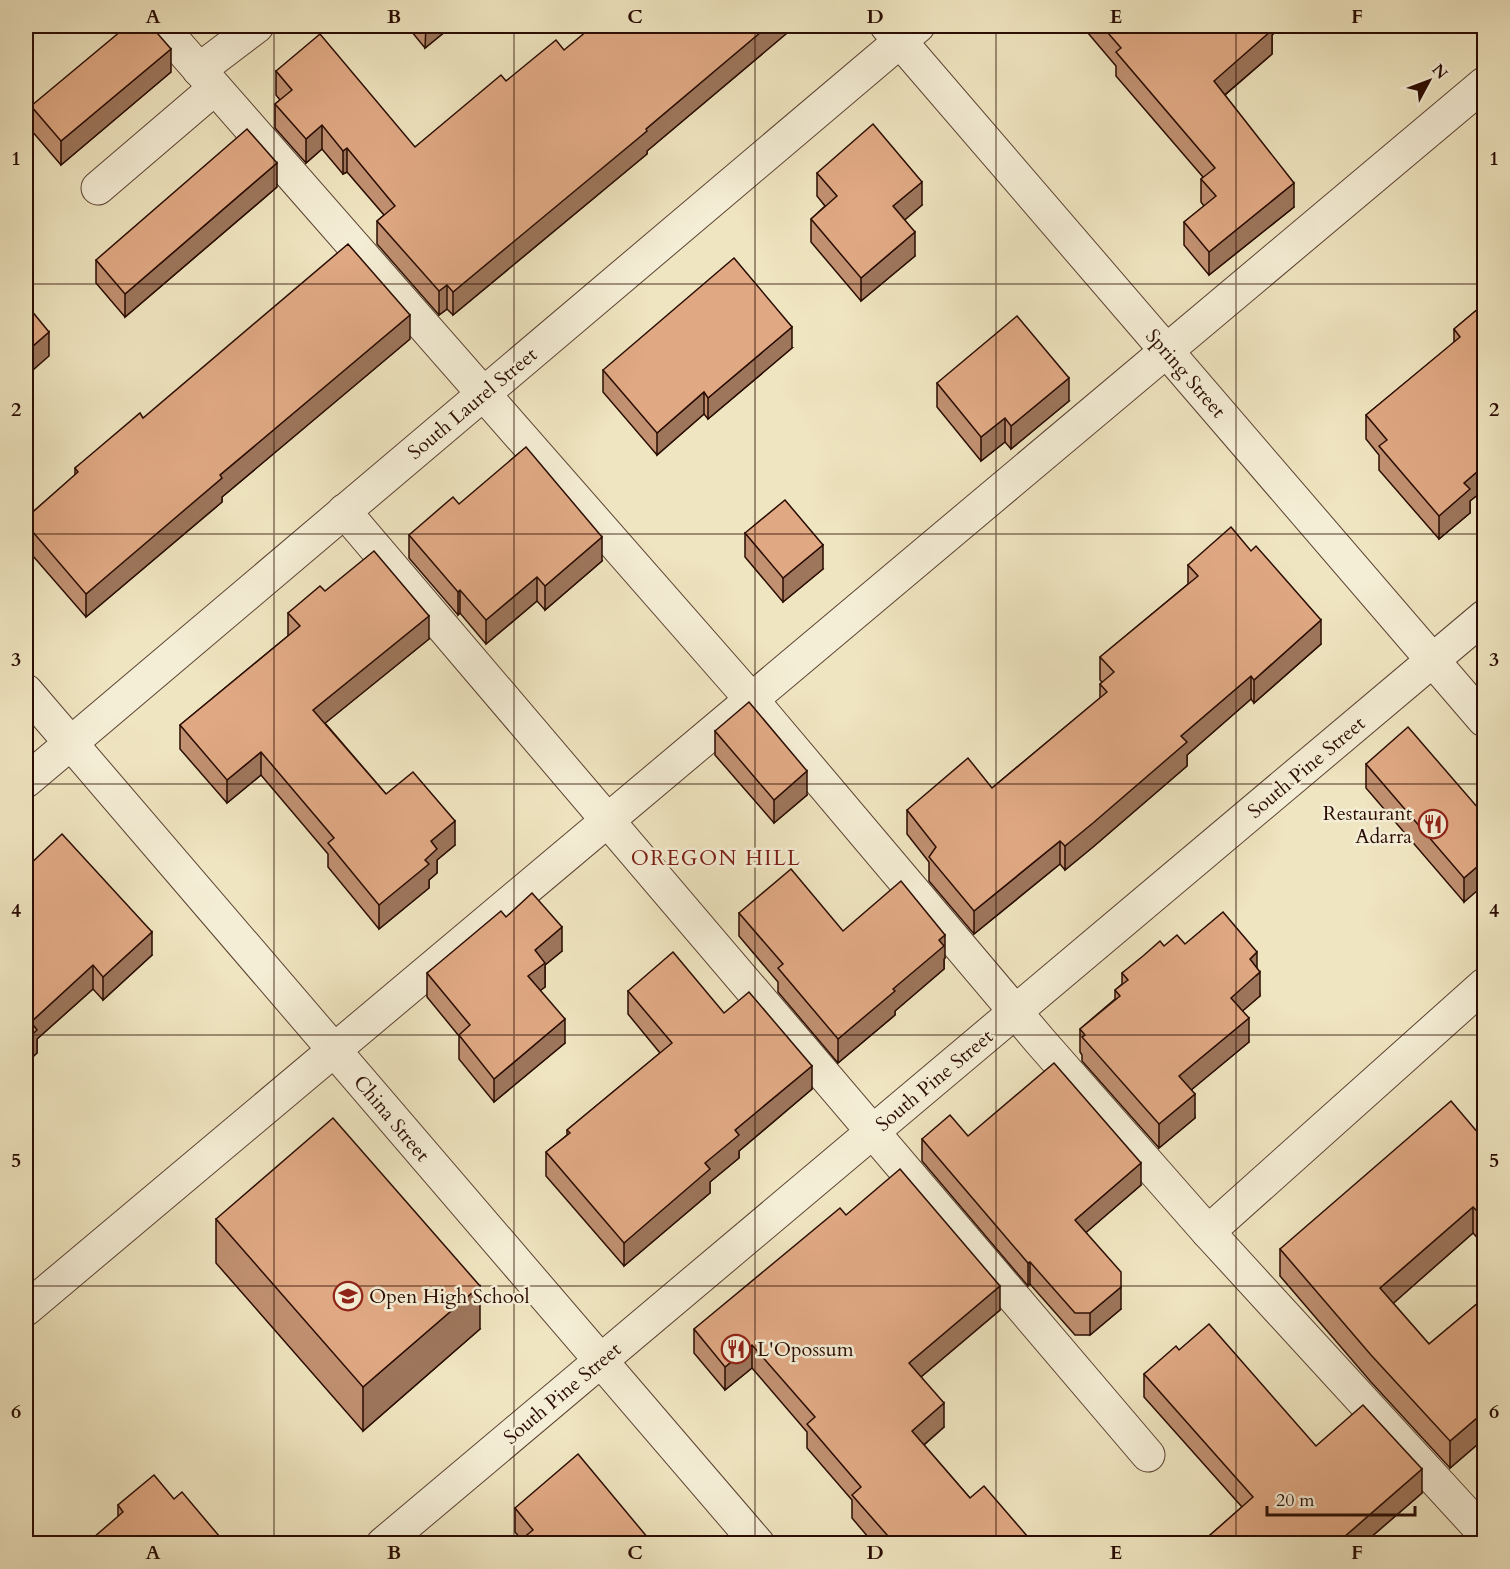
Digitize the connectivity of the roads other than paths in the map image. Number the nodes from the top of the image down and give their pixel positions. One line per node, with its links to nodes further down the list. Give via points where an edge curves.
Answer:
1 (161, 26): 4 (street)
2 (257, 26): 4 (street)
3 (902, 31): 7 (street, Spring Street); 8 (street, South Laurel Street)
4 (207, 79): 6 (street); 8 (street)
5 (1485, 84): 7 (street)
6 (98, 188)
7 (1168, 352): 11 (street, Spring Street); 13 (street)
8 (484, 393): 9 (street, South Laurel Street); 13 (street)
9 (344, 512): 15 (street, South Laurel Street); 17 (street)
10 (1485, 616): 11 (street, South Pine Street)
11 (1433, 661): 14 (street, Spring Street); 19 (street, South Pine Street)
12 (26, 692): 15 (street, China Street)
13 (751, 699): 17 (street); 19 (street)
14 (1485, 720)
15 (70, 743): 16 (street, South Laurel Street); 20 (street, China Street)
16 (26, 781)
17 (606, 820): 20 (street); 21 (street)
18 (1485, 985): 22 (street)
19 (1015, 1012): 21 (street, South Pine Street); 22 (street)
20 (333, 1049): 23 (street); 24 (street, China Street)
21 (873, 1131): 24 (street, South Pine Street); 25 (street)
22 (1208, 1232): 26 (street)
23 (26, 1309)
24 (600, 1361): 27 (street, South Pine Street); 28 (street, China Street)
25 (1148, 1455)
26 (1485, 1533)
27 (383, 1544)
28 (758, 1544)

